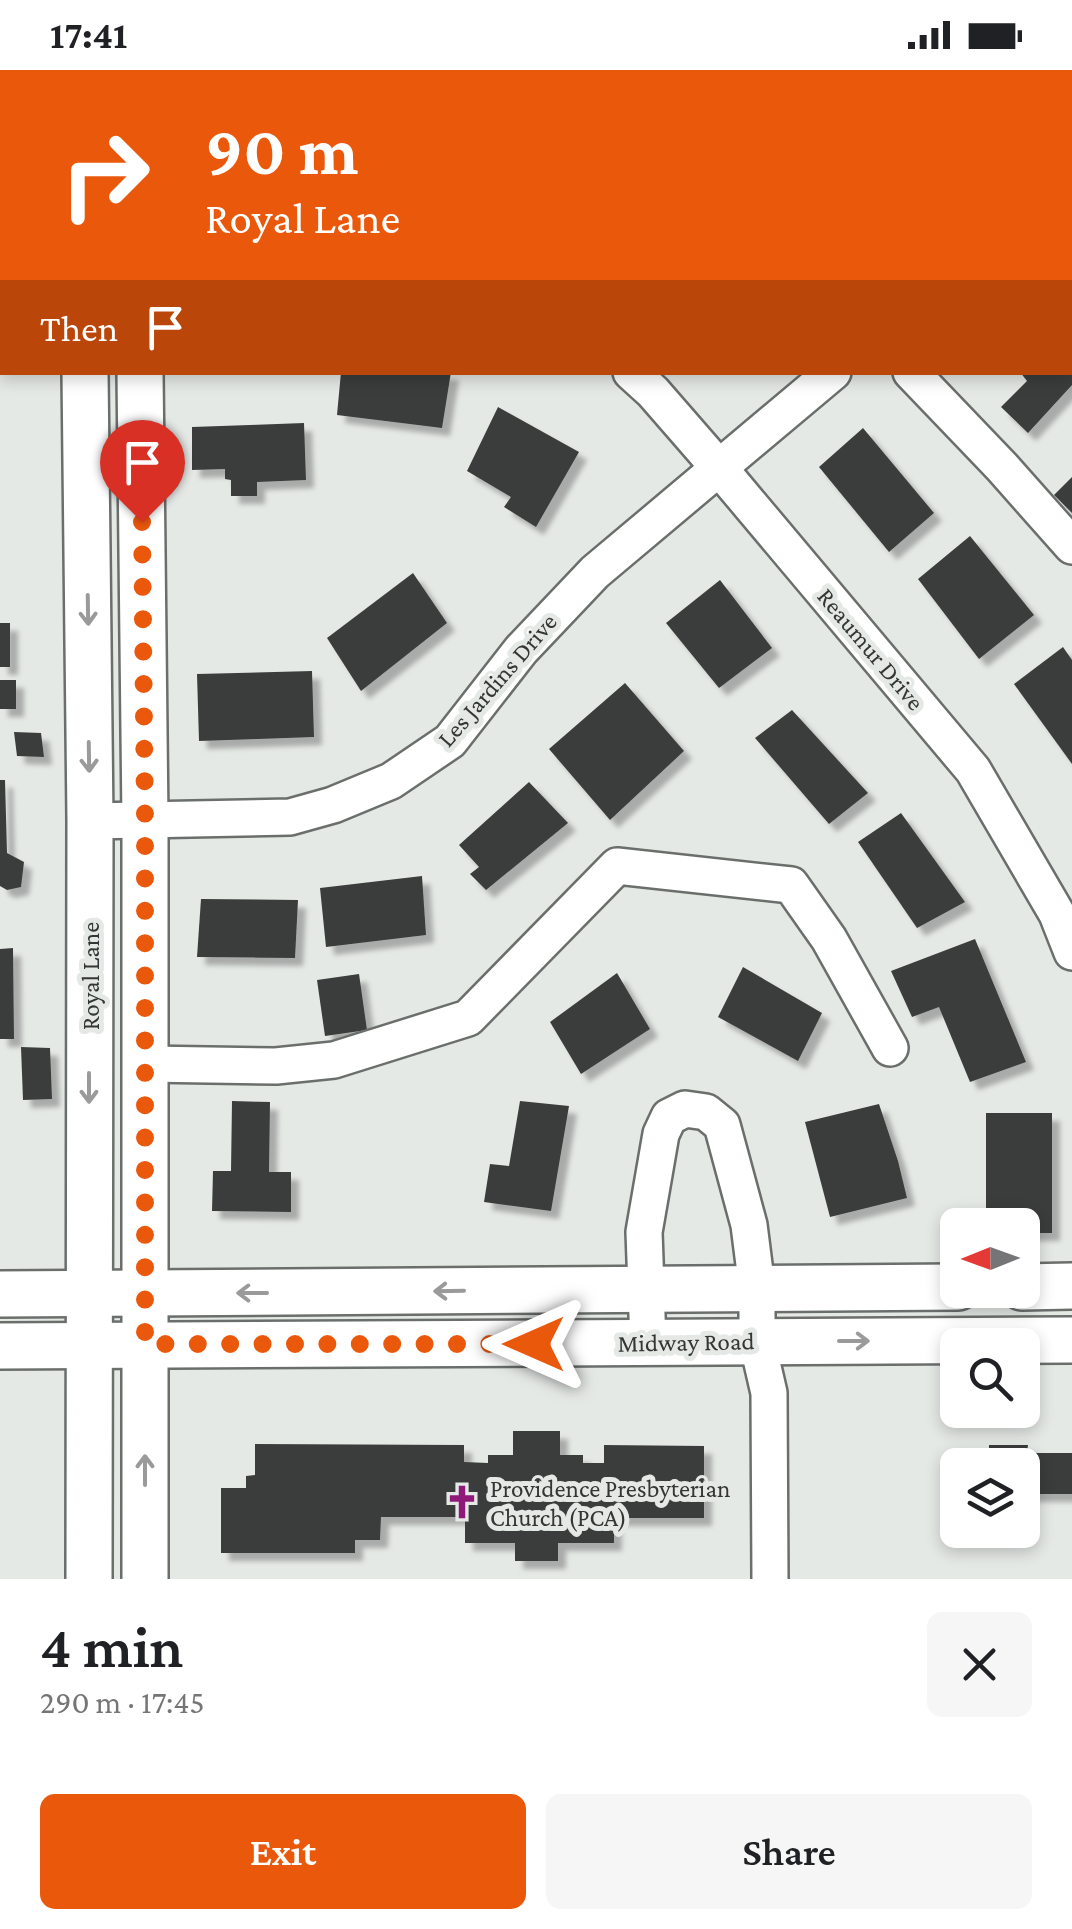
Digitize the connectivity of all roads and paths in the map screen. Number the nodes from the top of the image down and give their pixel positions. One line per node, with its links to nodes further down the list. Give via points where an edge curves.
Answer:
1 (85, 375): 8 (main road, Royal Lane, one-way to 8)
2 (140, 375): 9 (main road)
3 (633, 375): 6 (street, Reaumur Drive)
4 (829, 375): 6 (street, Les Jardins Drive)
5 (914, 375): 7 (street)
6 (720, 469): 9 (street, Les Jardins Drive, via 595,572 520,650 450,741 391,781 290,817); 10 (street, Reaumur Drive, via 973,770)
7 (1072, 546)
8 (90, 821): 9 (street, Les Jardins Drive); 19 (main road, Royal Lane, one-way to 19)
9 (145, 821): 12 (main road)
10 (1072, 952)
11 (890, 1048): 12 (street, via 791,885 617,866 468,1018 334,1060)
12 (146, 1064): 20 (main road)
13 (1072, 1286): 15 (main road)
14 (940, 1287): 16 (main road)
15 (1040, 1287)
16 (756, 1288): 17 (main road); 17 (street, via 749,1225 722,1125 706,1112 685,1109 669,1117 661,1134 644,1232); 22 (street)
17 (646, 1289): 20 (main road, one-way to 20); 23 (street)
18 (0, 1294): 19 (main road)
19 (89, 1294): 20 (main road); 25 (main road, Royal Lane)
20 (146, 1294): 24 (main road)
21 (1072, 1340): 22 (main road, Midway Road, one-way to 21)
22 (757, 1341): 23 (main road, Midway Road); 29 (street, via 769,1393)
23 (648, 1343): 24 (main road, Midway Road)
24 (145, 1344): 25 (main road, Midway Road); 28 (main road, one-way to 24)
25 (90, 1345): 26 (main road, Midway Road); 27 (main road, Royal Lane)
26 (0, 1346)
27 (89, 1579)
28 (145, 1579)
29 (770, 1579)

